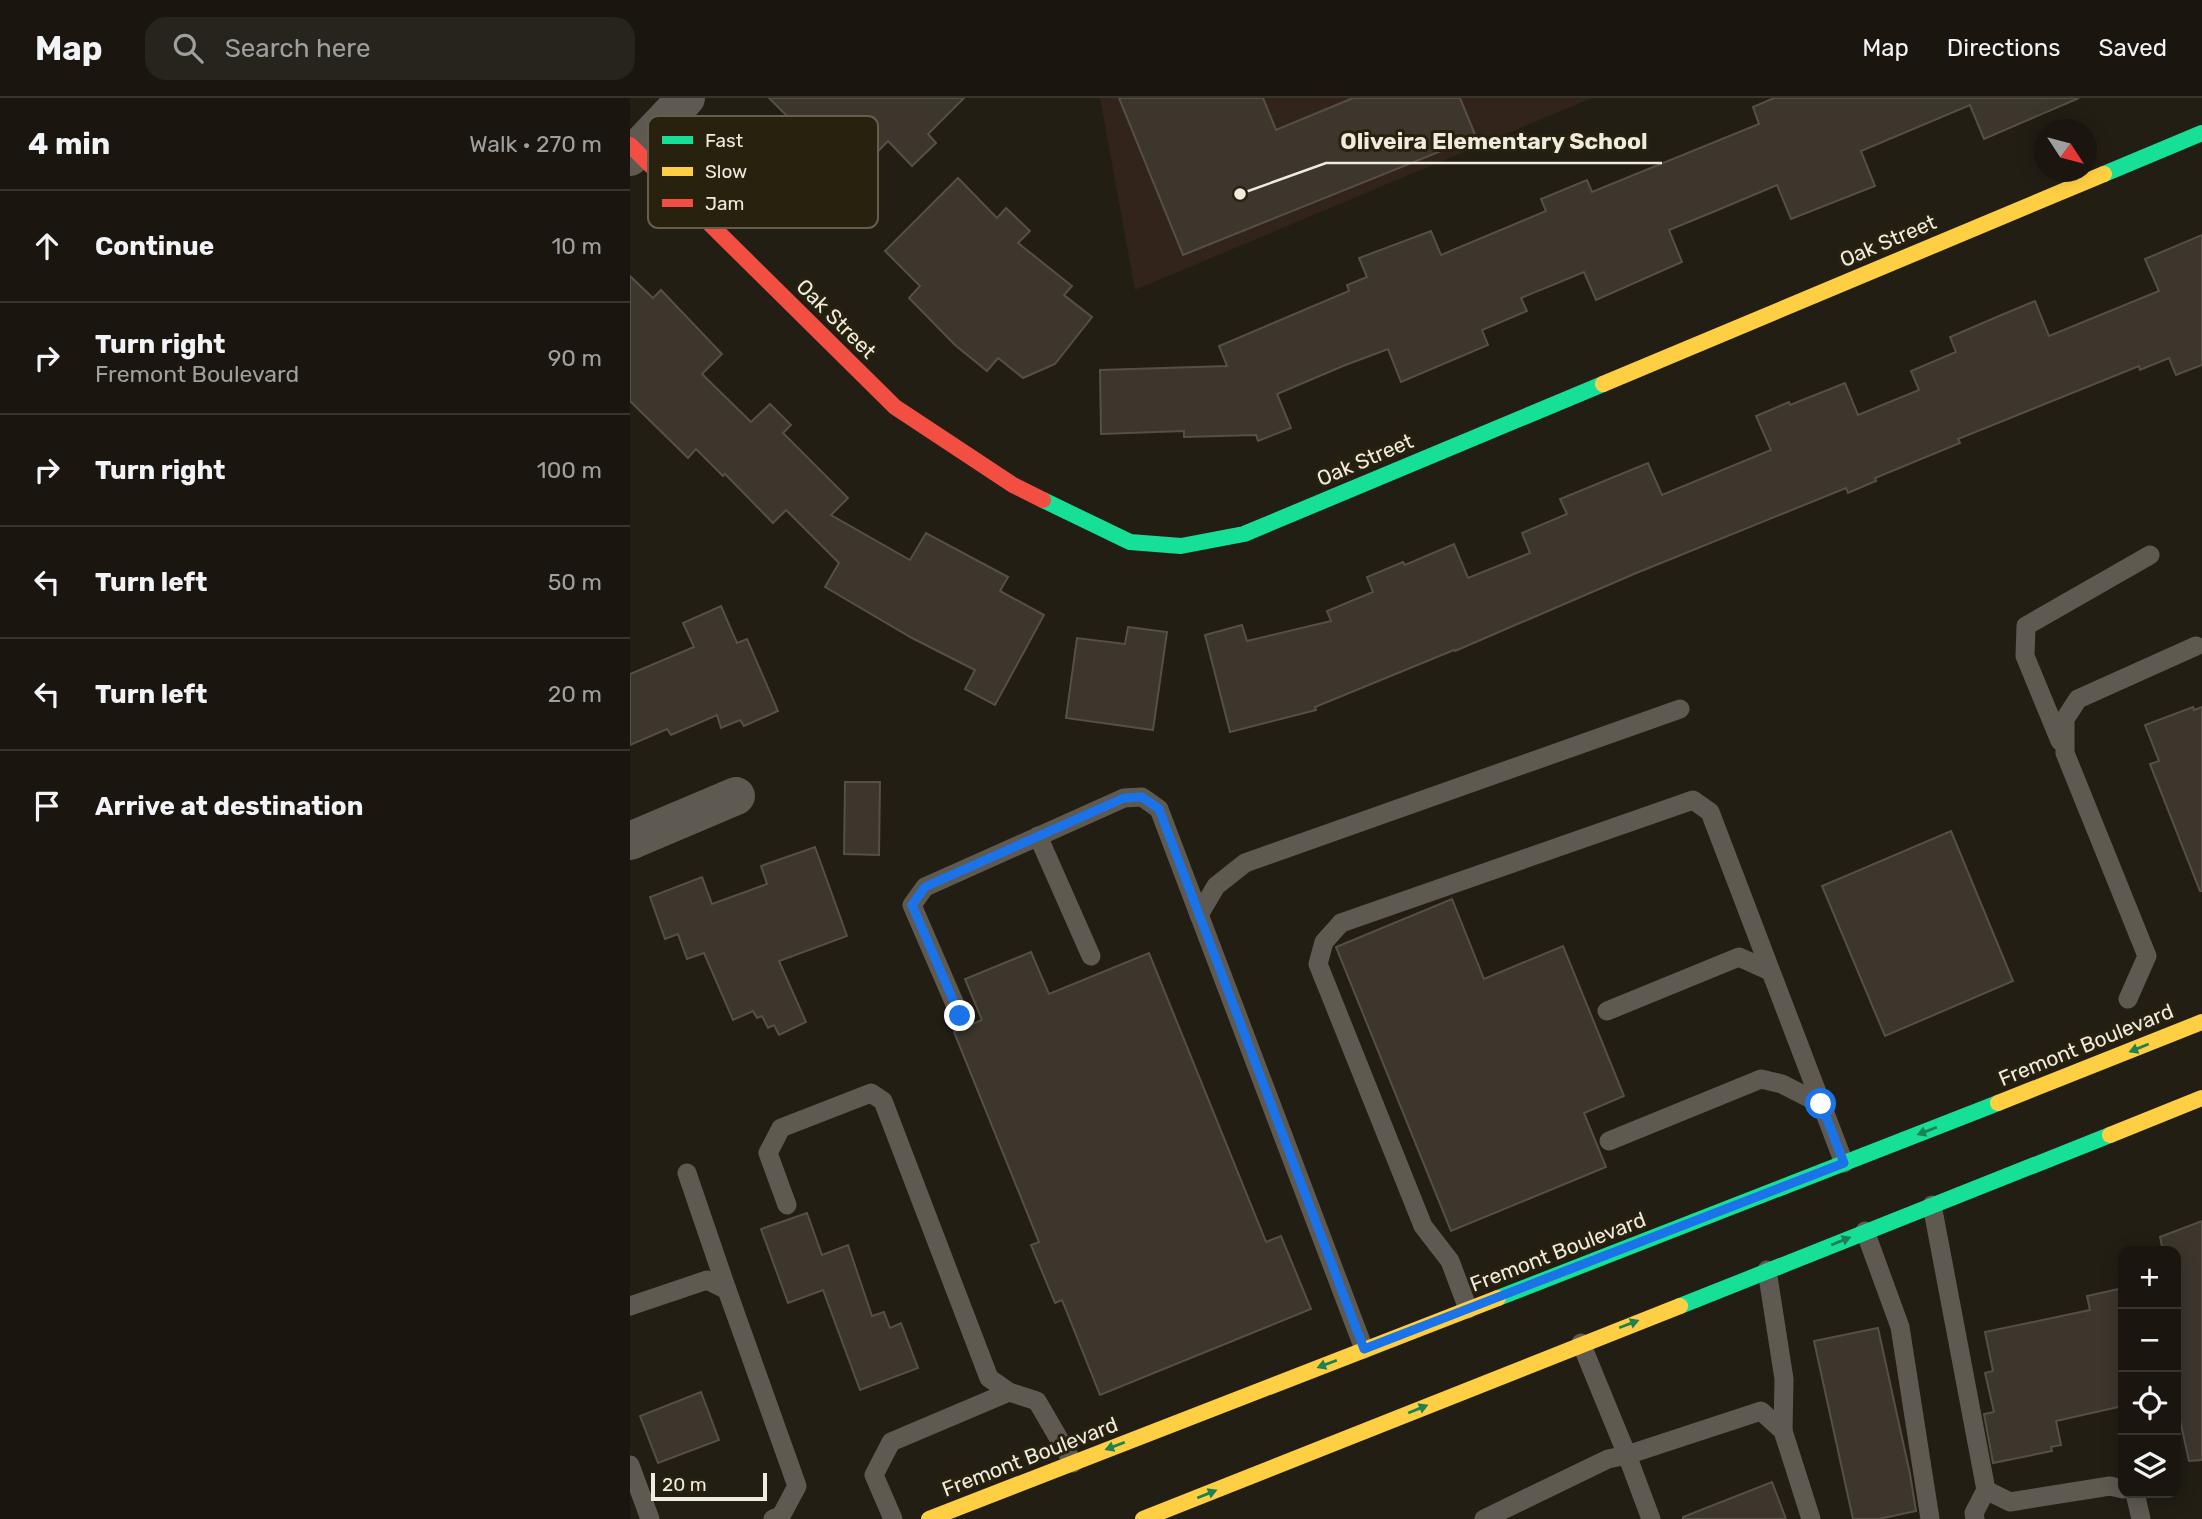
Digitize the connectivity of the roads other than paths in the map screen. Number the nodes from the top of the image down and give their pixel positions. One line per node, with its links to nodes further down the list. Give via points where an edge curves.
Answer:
1 (686, 98): 2 (street)
2 (668, 116)
3 (2202, 133): 7 (main road, Oak Street, via 1244,534 1181,546 1130,542 1024,491 895,407)
4 (648, 135): 5 (street)
5 (632, 151): 6 (main road, Oak Street)
6 (648, 167)
7 (711, 228)
8 (2150, 555): 11 (lane, via 2026,626 2025,656)
9 (2196, 646): 11 (lane, via 2078,699 2065,719)
10 (1680, 709): 15 (lane, via 1245,863 1216,886)
11 (2065, 753): 18 (lane, via 2147,956)
12 (736, 796): 14 (street)
13 (1038, 836): 15 (lane, via 1124,798 1142,797 1159,809); 16 (lane); 20 (lane, via 925,887 912,905)
14 (630, 841)
15 (1199, 915): 35 (lane)
16 (1091, 956)
17 (1770, 971): 19 (lane, via 1739,957); 23 (lane); 33 (lane, via 1710,811 1693,800 1341,923 1324,942 1318,964 1423,1226 1450,1261)
18 (2128, 999)
19 (1607, 1011)
20 (960, 1016)
21 (2202, 1022): 25 (main road, Fremont Boulevard, one-way to 25)
22 (2202, 1098): 28 (main road)
23 (1821, 1104): 24 (lane, via 1761,1079); 25 (lane)
24 (1609, 1141)
25 (1844, 1163): 33 (main road, Fremont Boulevard)
26 (687, 1173): 31 (lane)
27 (787, 1205): 36 (lane, via 768,1153 781,1128 871,1093 883,1101 989,1378)
28 (1932, 1205): 29 (main road); 42 (lane)
29 (1865, 1231): 30 (main road, one-way to 29); 52 (lane, via 1900,1326)
30 (1767, 1270): 34 (main road, one-way to 30); 37 (lane, via 1784,1380)
31 (727, 1290): 32 (lane, via 707,1280); 45 (lane, via 797,1486 781,1516)
32 (630, 1306)
33 (1468, 1309): 35 (main road, Fremont Boulevard)
34 (1581, 1343): 38 (lane); 48 (main road, one-way to 34)
35 (1364, 1349): 39 (main road, Fremont Boulevard, one-way to 39)
36 (1009, 1392): 39 (lane, via 1037,1401); 46 (lane, via 891,1442 874,1475)
37 (1783, 1431): 38 (lane, via 1761,1411); 51 (lane)
38 (1627, 1455): 49 (lane, via 1608,1458); 50 (lane)
39 (1073, 1463): 47 (main road, Fremont Boulevard)
40 (630, 1465): 44 (lane)
41 (2118, 1488): 42 (lane, via 2011,1502)
42 (1986, 1490): 53 (lane)
43 (2136, 1498): 54 (lane)
44 (650, 1519)
45 (773, 1519)
46 (893, 1519)
47 (929, 1519)
48 (1143, 1519)
49 (1484, 1519)
50 (1651, 1519)
51 (1811, 1519)
52 (1930, 1519)
53 (1975, 1519)
54 (2141, 1519)

